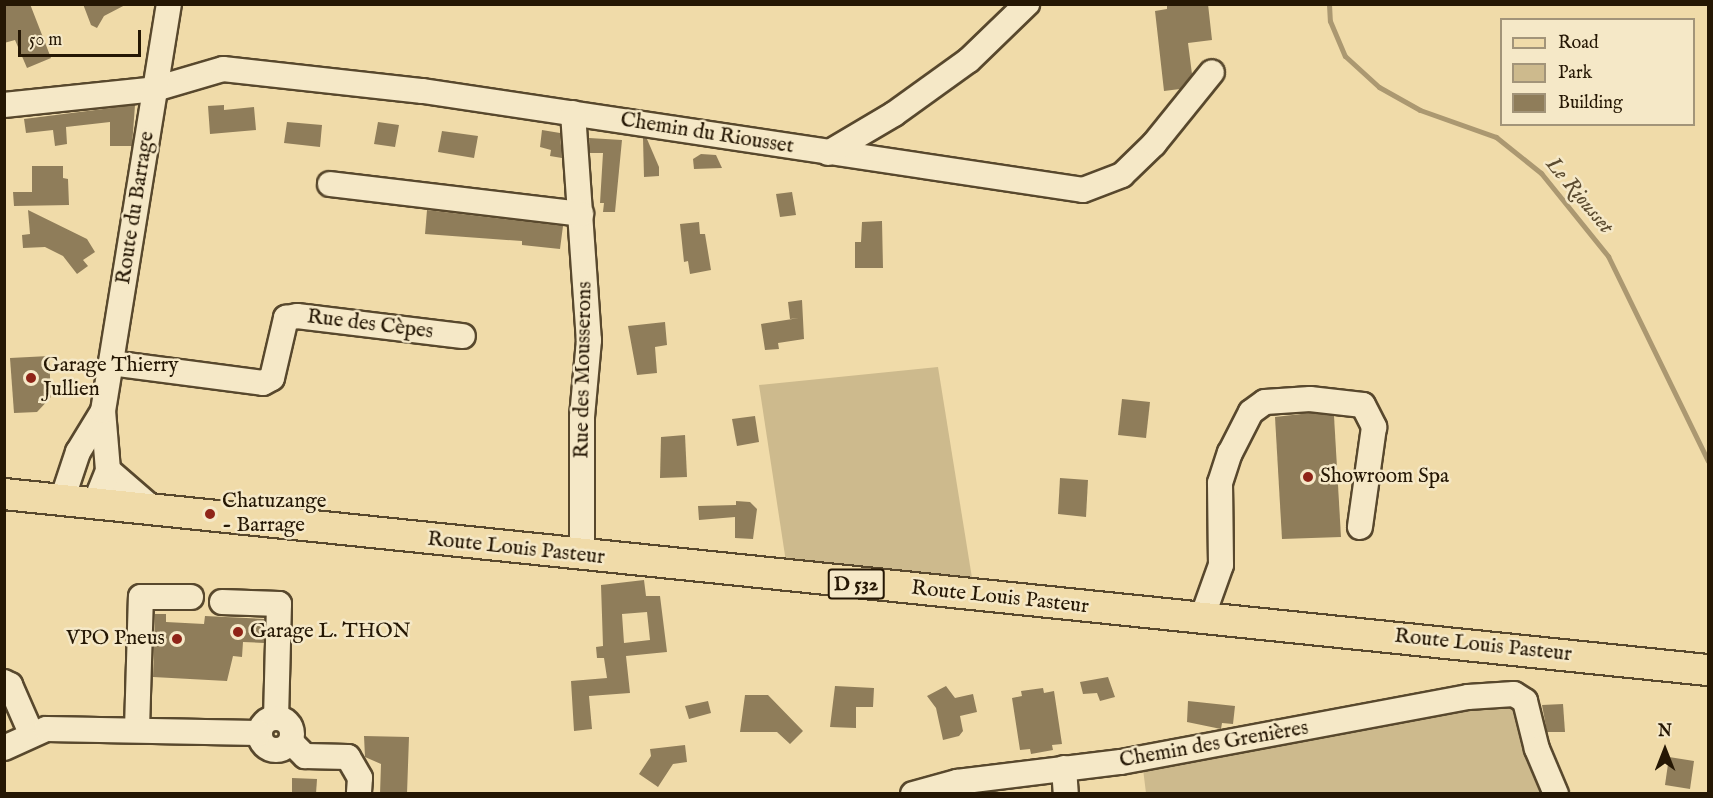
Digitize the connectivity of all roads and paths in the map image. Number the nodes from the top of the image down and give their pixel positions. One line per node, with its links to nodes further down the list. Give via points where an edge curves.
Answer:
1 (169, 4): 4 (street, Route du Barrage)
2 (1027, 4): 7 (street, via 969,60 894,114)
3 (1212, 72): 7 (street, Chemin du Riousset, via 1154,144 1122,175 1083,190)
4 (155, 89): 5 (street, Chemin du Riousset); 6 (street, Chemin du Riousset, via 222,69); 11 (street, Route du Barrage)
5 (4, 105)
6 (573, 114): 7 (street, Chemin du Riousset); 9 (street, Rue des Mousserons)
7 (828, 153)
8 (330, 184): 9 (street)
9 (580, 214): 19 (street, Rue des Mousserons, via 589,340 582,417)
10 (463, 336): 11 (street, Rue des Cèpes, via 297,315 286,318 272,378 263,383)
11 (111, 363): 12 (street, Route du Barrage)
12 (103, 411): 13 (street, Route du Barrage); 15 (street, Route du Barrage, via 78,452)
13 (108, 470): 16 (street, Route du Barrage); 17 (street)
14 (4, 494): 15 (main road, Route Louis Pasteur / D 532)
15 (62, 500): 16 (main road, Route Louis Pasteur / D 532)
16 (95, 503): 17 (main road, Route Louis Pasteur / D 532)
17 (153, 509): 19 (main road, Route Louis Pasteur / D 532)
18 (1360, 527): 22 (street, via 1374,427 1363,405 1310,399 1265,402 1251,412 1220,483 1221,565)
19 (582, 556): 22 (main road, Route Louis Pasteur / D 532)
20 (191, 597): 26 (street, via 141,597)
21 (222, 602): 25 (street, via 279,604)
22 (1202, 618): 23 (main road, Route Louis Pasteur / D 532)
23 (1708, 670)
24 (4, 682): 27 (street, via 10,685)
25 (267, 725): 26 (street); 30 (street, via 262,744 271,751 282,750 291,742 305,756 348,757 360,778)
26 (137, 729): 27 (street, via 76,727)
27 (31, 733): 28 (street)
28 (4, 748)
29 (1064, 768): 31 (street, Chemin des Grenières, via 957,782); 32 (street); 33 (street, Chemin des Grenières, via 1121,762 1468,697 1514,693 1525,701 1537,749)
30 (359, 794)
31 (913, 794)
32 (1066, 794)
33 (1556, 794)

